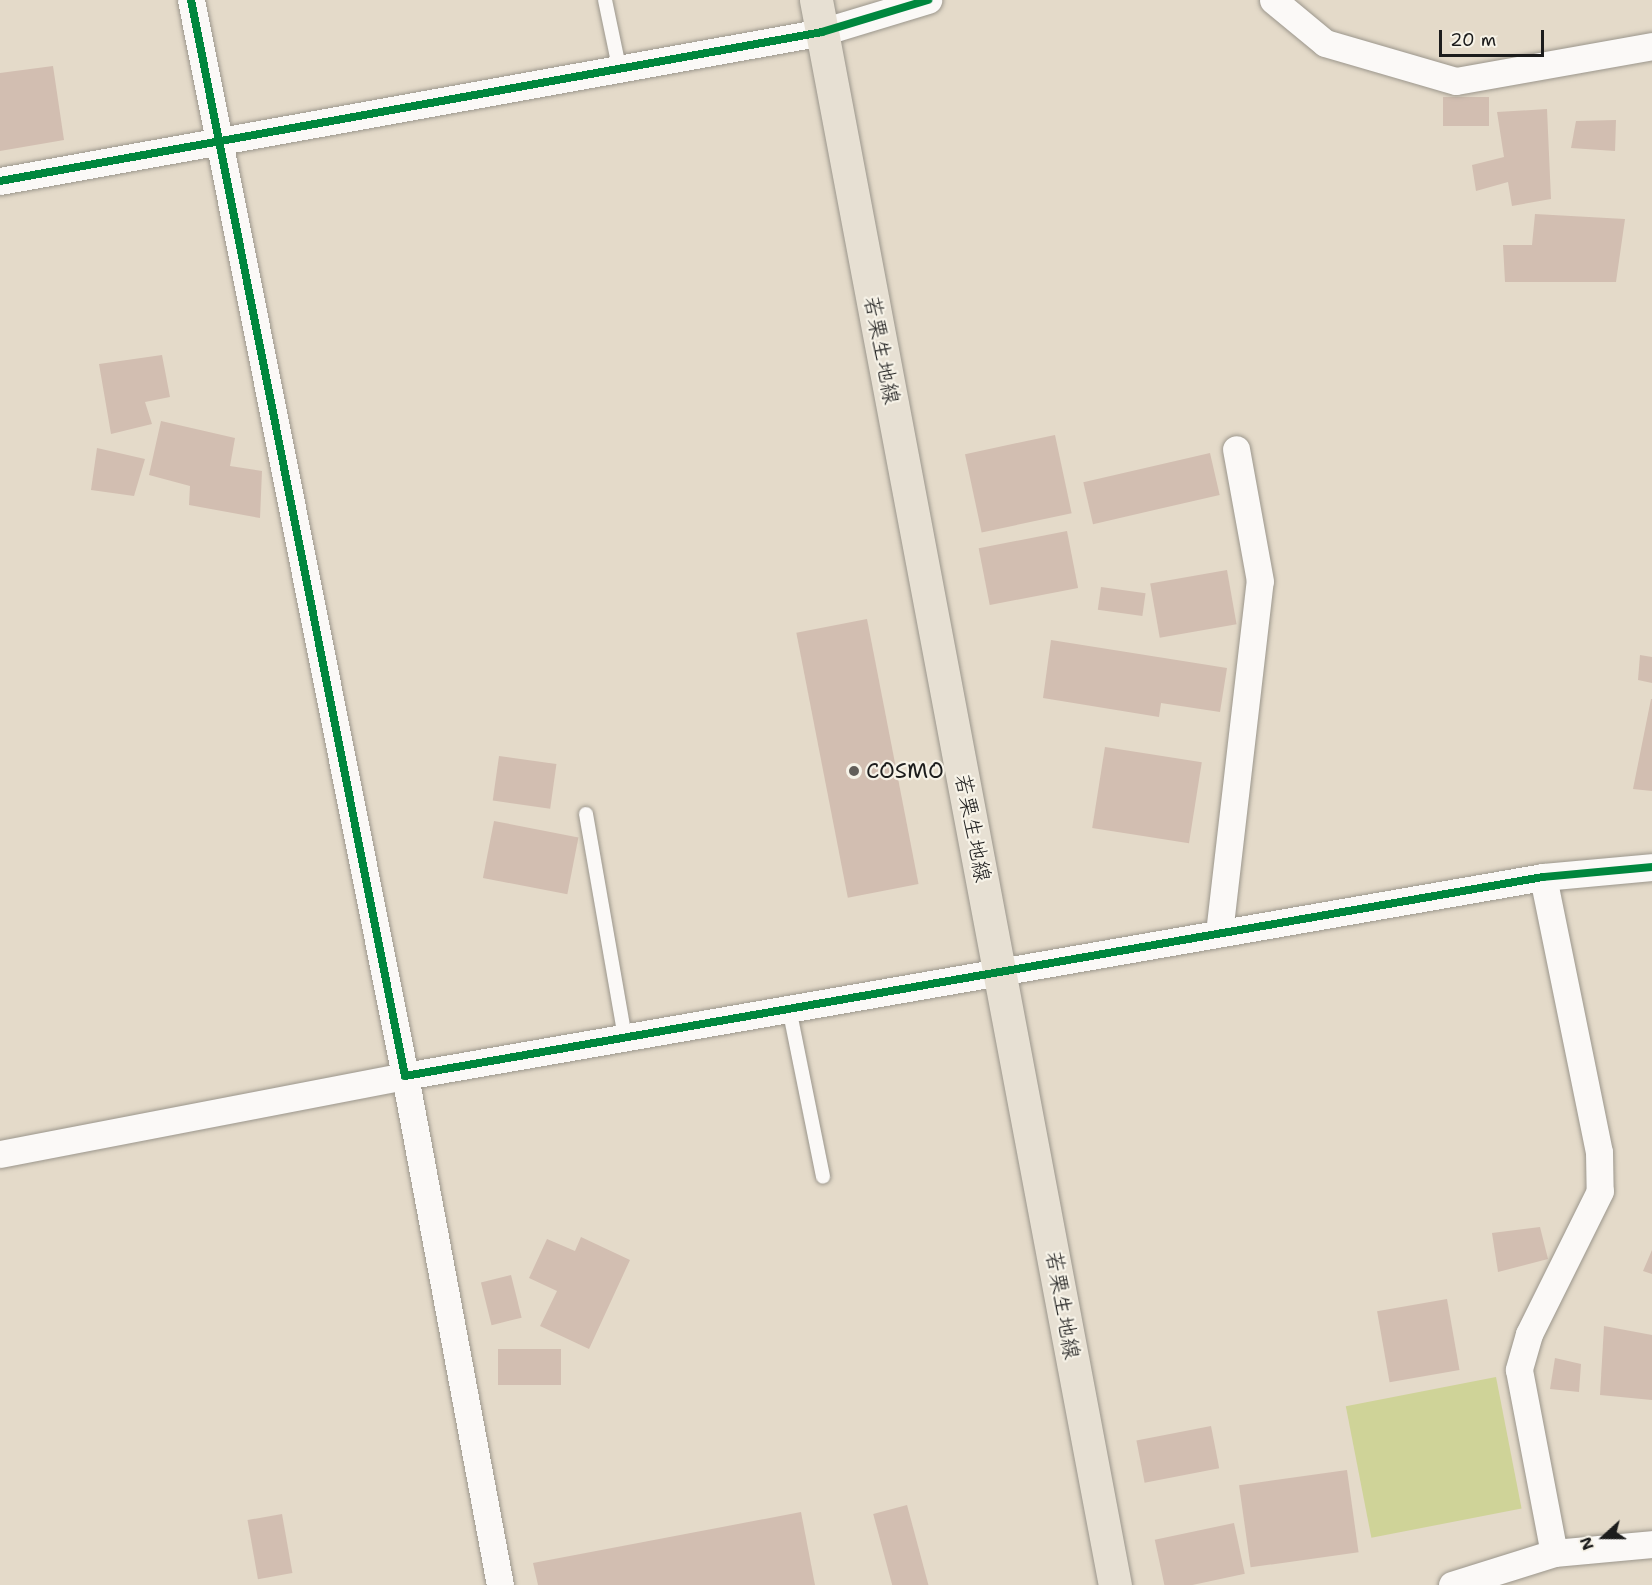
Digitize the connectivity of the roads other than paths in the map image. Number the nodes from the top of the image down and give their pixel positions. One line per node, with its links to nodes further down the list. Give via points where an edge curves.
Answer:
1 (191, 0): 9 (street)
2 (605, 0): 8 (lane)
3 (816, 0): 6 (main road, 若栗生地線)
4 (928, 0): 6 (street)
5 (1273, 0): 7 (street, via 1325,43 1456,81)
6 (822, 32): 8 (street); 16 (main road, 若栗生地線)
7 (1652, 46)
8 (620, 67): 9 (street)
9 (216, 139): 10 (street); 19 (street)
10 (0, 180)
11 (1236, 449): 15 (street, via 1260,581)
12 (586, 814): 18 (lane)
13 (1652, 867): 14 (street)
14 (1544, 877): 15 (street); 23 (street, via 1600,1191 1529,1334 1519,1370)
15 (1219, 933): 16 (street)
16 (1001, 970): 17 (street); 25 (main road, 若栗生地線)
17 (789, 1008): 18 (street); 21 (lane)
18 (625, 1037): 19 (street)
19 (405, 1076): 20 (street); 24 (street)
20 (0, 1154)
21 (824, 1178)
22 (1652, 1544): 23 (street)
23 (1554, 1553): 26 (street)
24 (500, 1585)
25 (1115, 1585)
26 (1452, 1585)

